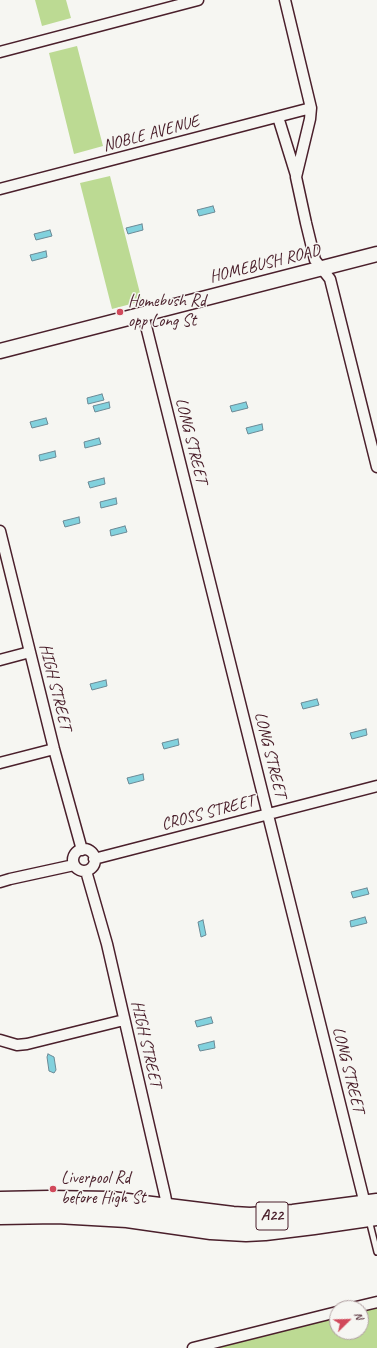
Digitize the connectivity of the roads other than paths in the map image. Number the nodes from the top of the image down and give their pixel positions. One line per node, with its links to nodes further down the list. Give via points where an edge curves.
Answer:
1 (198, 0): 3 (street)
2 (285, 0): 4 (street)
3 (0, 52)
4 (310, 108): 5 (street, NOBLE AVENUE); 6 (street, via 310,119)
5 (278, 116): 6 (street); 7 (street, NOBLE AVENUE)
6 (296, 177): 9 (street, via 315,260)
7 (0, 189)
8 (377, 254): 9 (main road, HOMEBUSH ROAD)
9 (322, 268): 10 (main road, HOMEBUSH ROAD); 12 (street, via 330,279)
10 (143, 314): 11 (main road, HOMEBUSH ROAD); 19 (street, LONG STREET)
11 (0, 351)
12 (377, 467)
13 (0, 531): 14 (street, HIGH STREET)
14 (30, 652): 15 (street); 16 (street, HIGH STREET)
15 (0, 660)
16 (54, 749): 17 (street); 20 (street, HIGH STREET)
17 (0, 763)
18 (377, 786): 19 (street, CROSS STREET)
19 (268, 814): 21 (street, CROSS STREET); 28 (street, LONG STREET)
20 (82, 850): 21 (street, via 92,853); 22 (street, via 74,854)
21 (94, 859): 23 (street, via 93,867)
22 (74, 865): 23 (street, via 79,870); 24 (street)
23 (86, 871): 25 (street, HIGH STREET, via 107,944)
24 (0, 882)
25 (124, 1020): 26 (street, via 27,1044 17,1045); 30 (street, HIGH STREET)
26 (0, 1040)
27 (0, 1201): 30 (highway, A22, via 111,1201)
28 (372, 1210): 30 (highway, A22, via 262,1217); 31 (lane)
29 (0, 1215): 30 (highway, A22)
30 (168, 1216)
31 (377, 1252)
32 (329, 1314): 33 (street)
33 (193, 1348)

